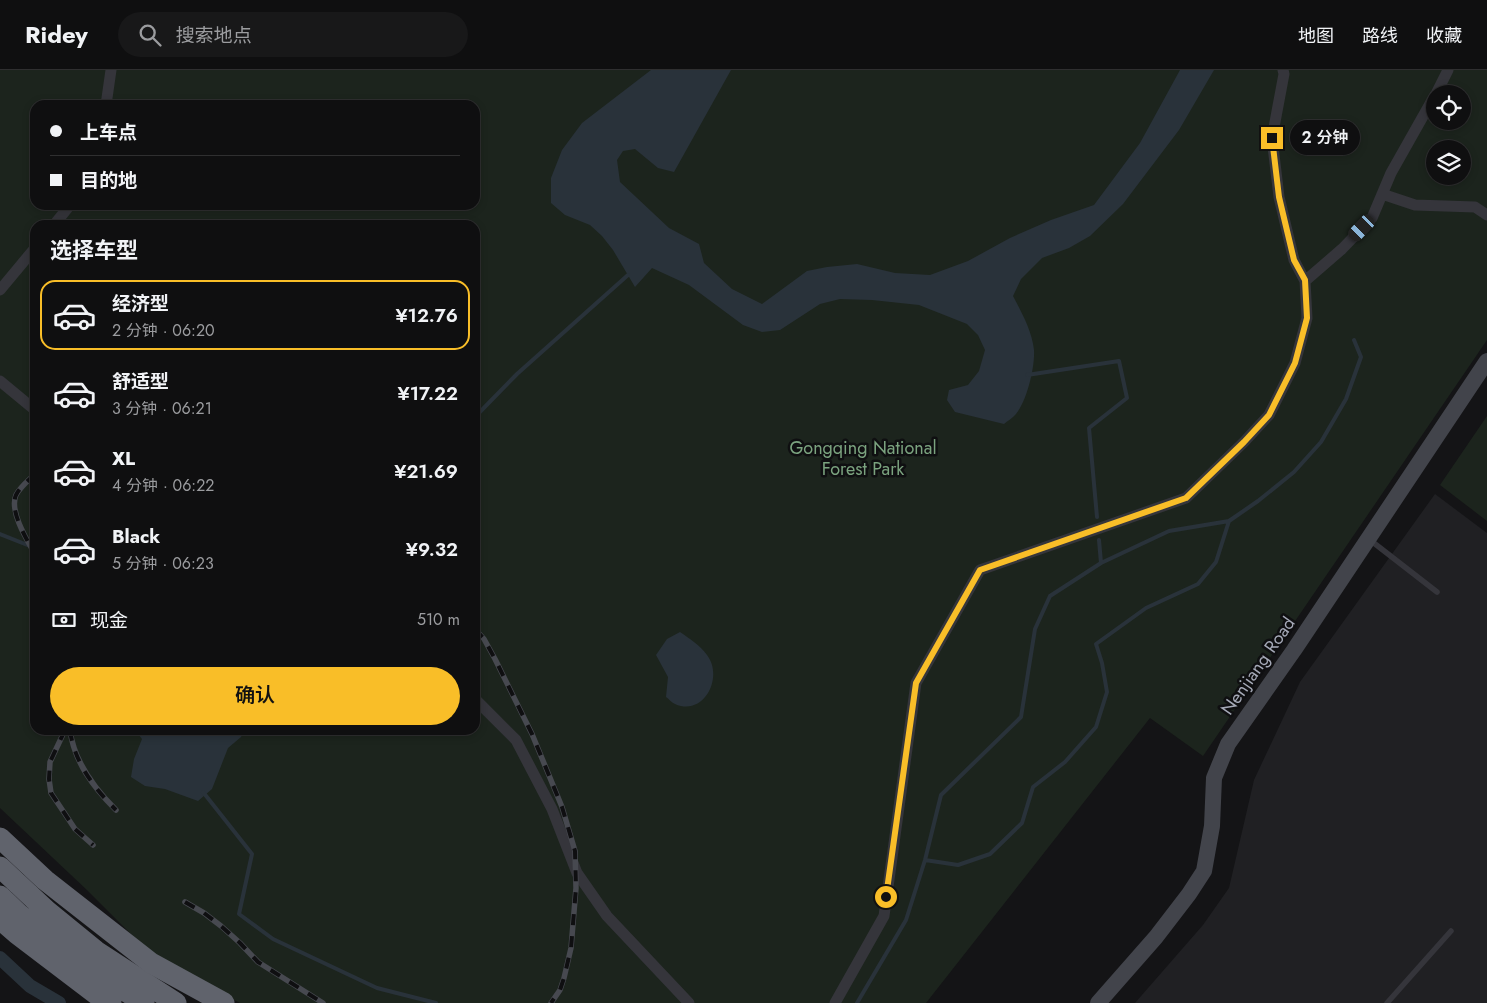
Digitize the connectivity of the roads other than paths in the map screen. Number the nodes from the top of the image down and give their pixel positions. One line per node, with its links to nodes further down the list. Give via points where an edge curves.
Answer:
1 (111, 70): 5 (street)
2 (1283, 70): 12 (street, via 1272,138 1279,197 1294,260)
3 (1448, 70): 4 (street)
4 (1440, 85)
5 (107, 100)
6 (1426, 110): 7 (street)
7 (1382, 194): 9 (street, via 1415,205 1475,207); 12 (street, via 1372,218)
8 (66, 210): 10 (street)
9 (1487, 215)
10 (58, 220)
11 (30, 254): 13 (street)
12 (1305, 280): 30 (street, via 1307,318 1295,363 1269,415 1186,498 980,570 916,683 884,916)
13 (0, 290)
14 (1486, 367): 17 (street, Nenjiang Road)
15 (0, 381): 16 (street)
16 (30, 406)
17 (1368, 539): 18 (lane); 31 (street, Nenjiang Road, via 1228,744 1214,778 1212,826 1204,871 1156,937)
18 (1437, 592)
19 (480, 704): 29 (street, via 516,740 552,809 577,873 607,916)
20 (0, 838): 28 (highway, bridge, via 44,880 151,963)
21 (0, 866): 27 (highway, via 96,950)
22 (0, 896): 26 (highway, via 76,959)
23 (0, 919): 25 (highway)
24 (1451, 931): 32 (lane)
25 (111, 1003)
26 (144, 1003)
27 (176, 1003)
28 (224, 1003)
29 (689, 1003)
30 (835, 1003)
31 (1098, 1003)
32 (1387, 1003)

